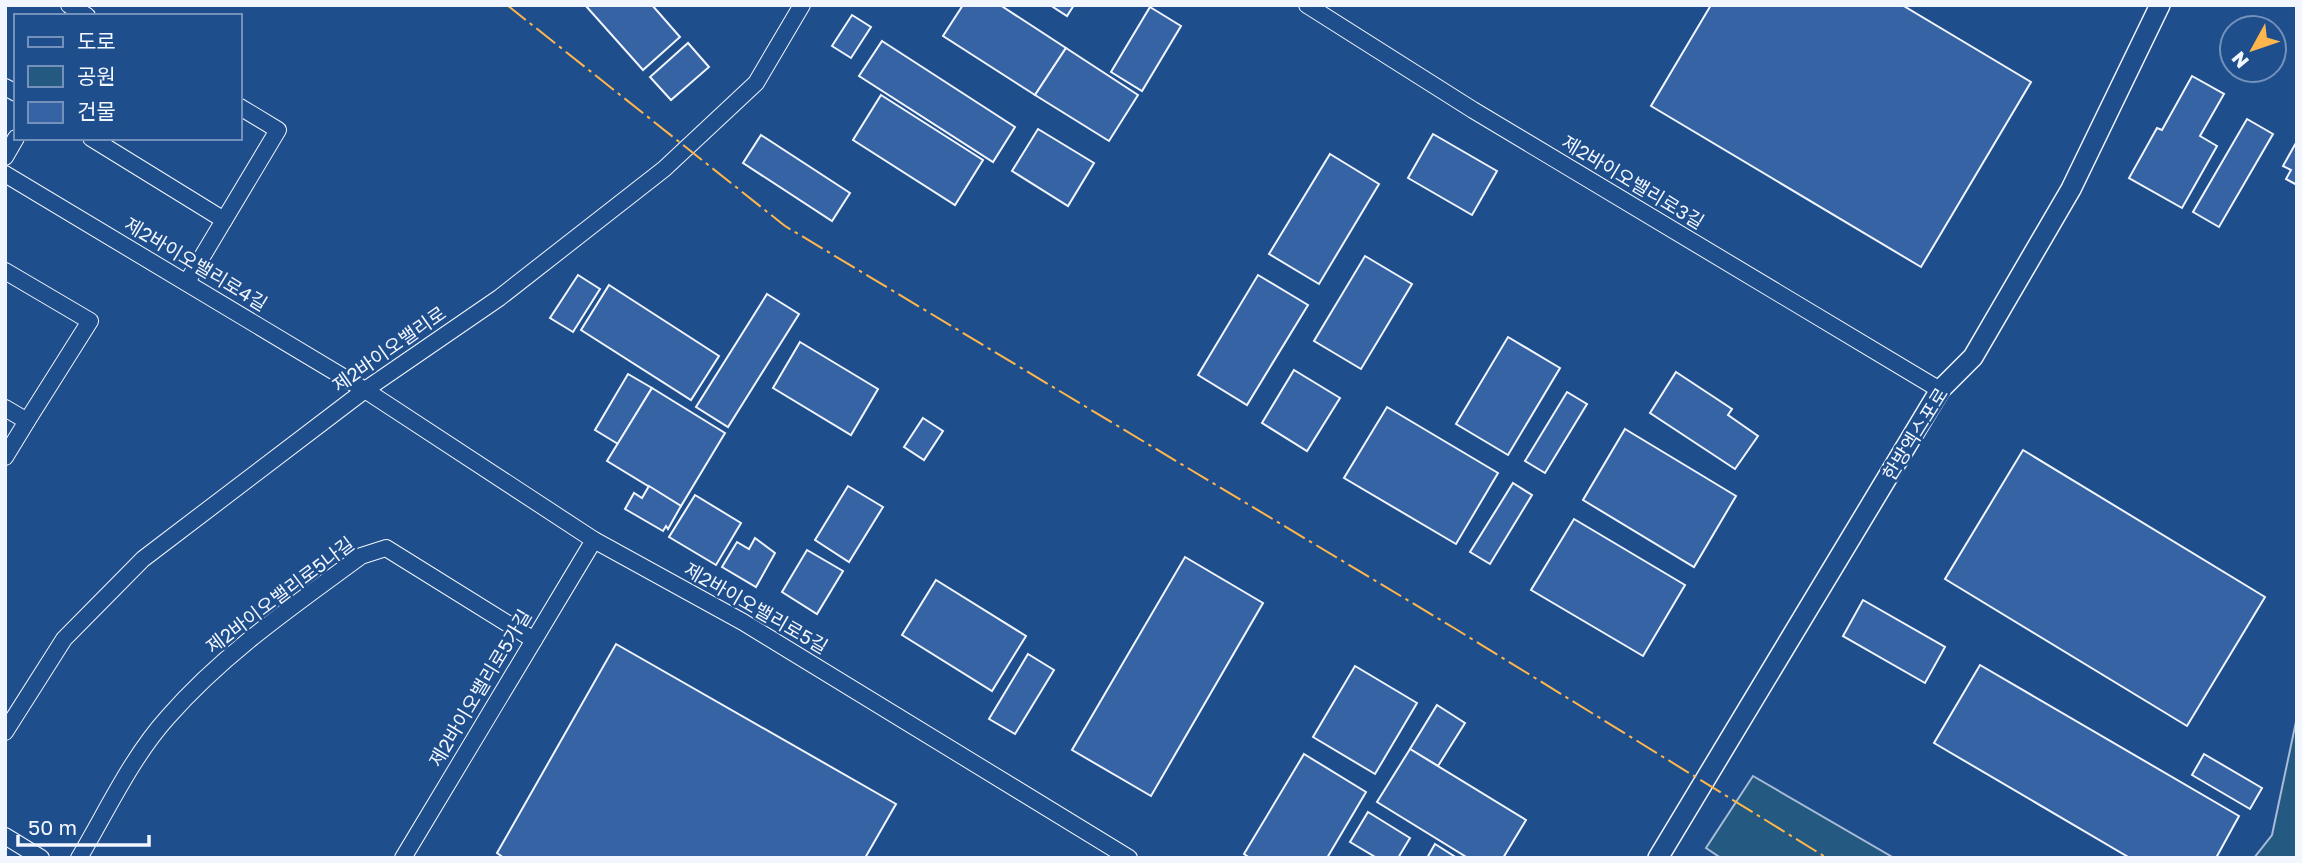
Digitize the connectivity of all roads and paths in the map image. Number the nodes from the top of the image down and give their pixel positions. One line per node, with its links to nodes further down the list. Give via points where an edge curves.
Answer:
1 (802, 5): 12 (street, 제2바이오밸리로, via 756,83 664,169 499,298)
2 (1307, 5): 13 (street, 제2바이오밸리로3길)
3 (2160, 5): 13 (street, 한방엑스포로, via 2071,189 1973,357)
4 (242, 108): 9 (street, via 278,130)
5 (15, 140): 7 (street)
6 (94, 140): 9 (street)
7 (5, 157)
8 (5, 174): 11 (street, 제2바이오밸리로4길)
9 (224, 220): 11 (street)
10 (5, 271): 15 (street, via 90,321)
11 (187, 282): 12 (street, 제2바이오밸리로4길)
12 (365, 390): 17 (street, 제2바이오밸리로5길); 19 (street, 제2바이오밸리로, via 143,559 64,639)
13 (1940, 390): 25 (street, 한방엑스포로)
14 (5, 408): 15 (street)
15 (27, 421): 16 (street)
16 (5, 457)
17 (594, 540): 18 (street, 제2바이오밸리로5가길); 24 (street, 제2바이오밸리로5길, via 743,622)
18 (534, 640): 22 (street, 제2바이오밸리로5나길, via 386,548 361,555 223,660 166,718); 23 (street, 제2바이오밸리로5가길)
19 (5, 732)
20 (5, 836): 21 (street)
21 (41, 858)
22 (79, 858)
23 (403, 858)
24 (1129, 858)
25 (1658, 858)

